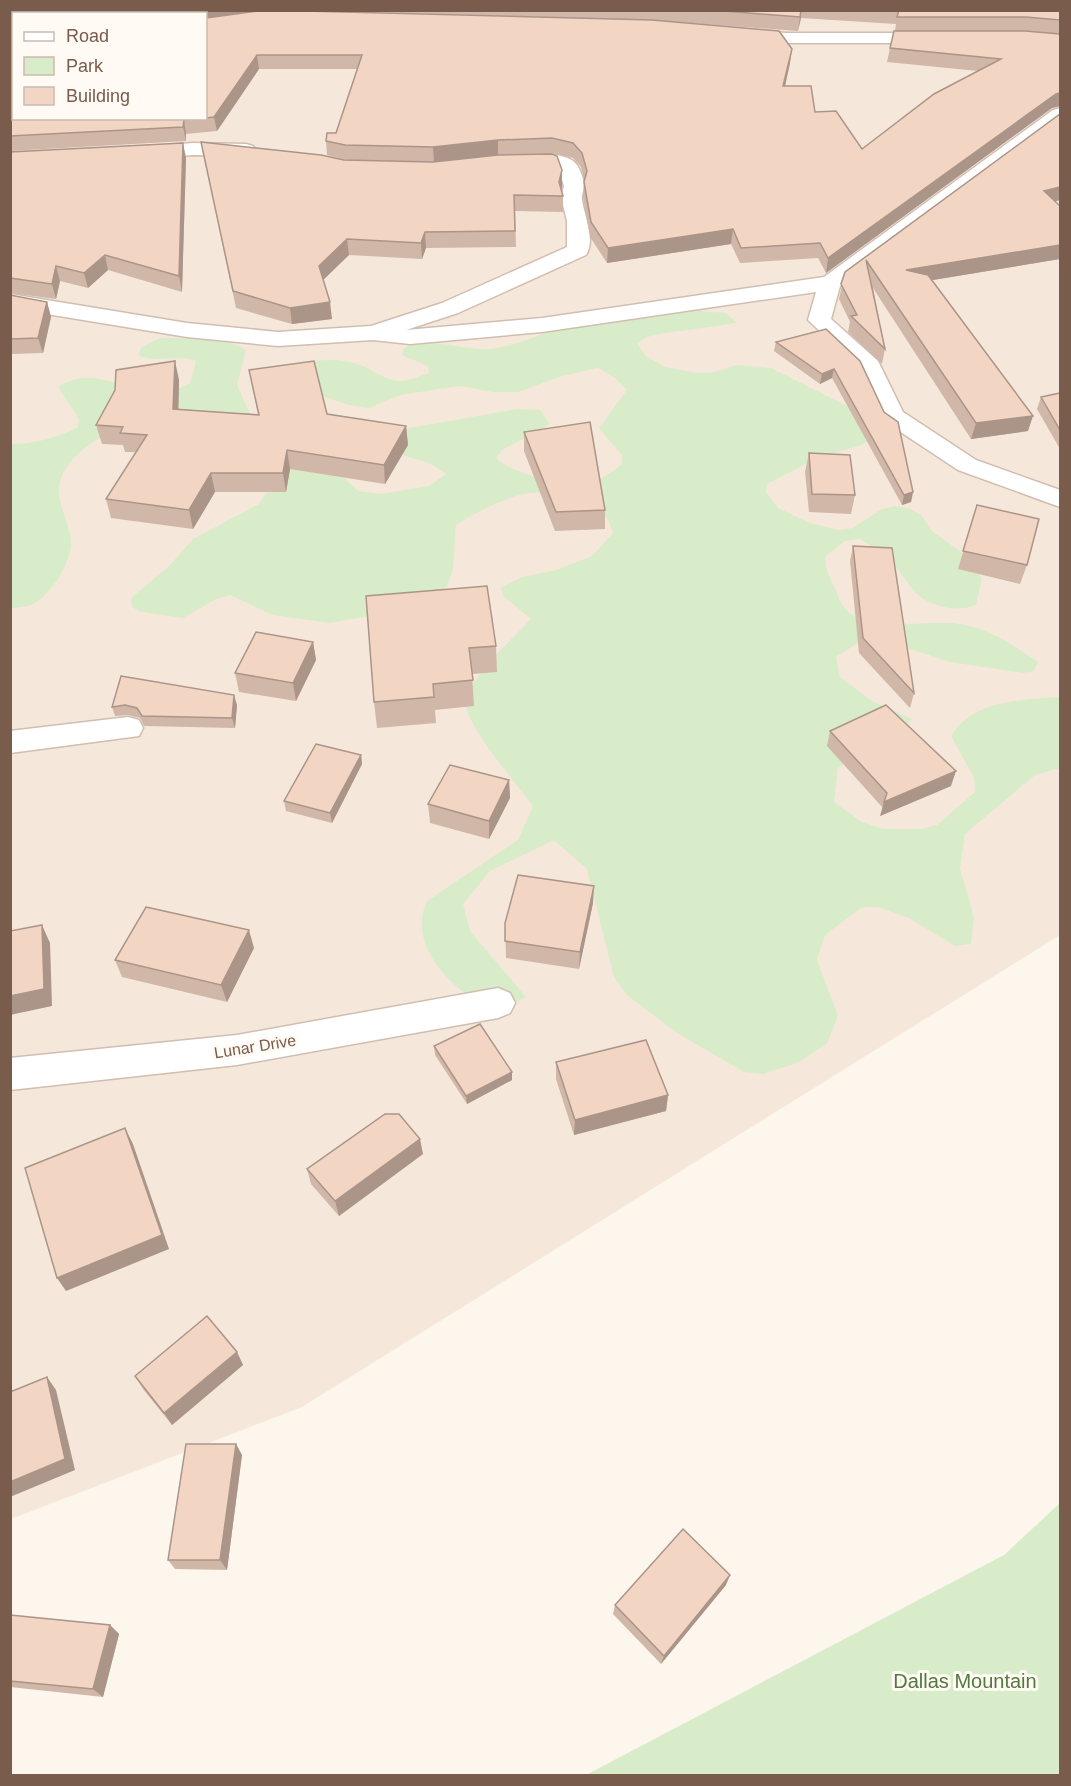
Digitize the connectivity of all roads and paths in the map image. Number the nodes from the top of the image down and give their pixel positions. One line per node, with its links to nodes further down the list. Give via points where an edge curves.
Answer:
1 (718, 32): 2 (street, via 786,38)
2 (951, 38)
3 (1060, 114): 7 (street)
4 (264, 152): 5 (street, via 193,149)
5 (117, 154)
6 (498, 163): 9 (street, via 552,161 569,168 574,186 571,197 578,250 450,308)
7 (830, 283): 9 (street, via 542,325 410,337); 10 (street, via 819,320 870,366 893,416 967,465)
8 (10, 301): 9 (street, via 187,330 278,339)
9 (373, 333)
10 (1060, 499)
11 (128, 728): 12 (street)
12 (10, 742)
13 (498, 1003): 14 (street, Lunar Drive, via 237,1050)
14 (10, 1074)

